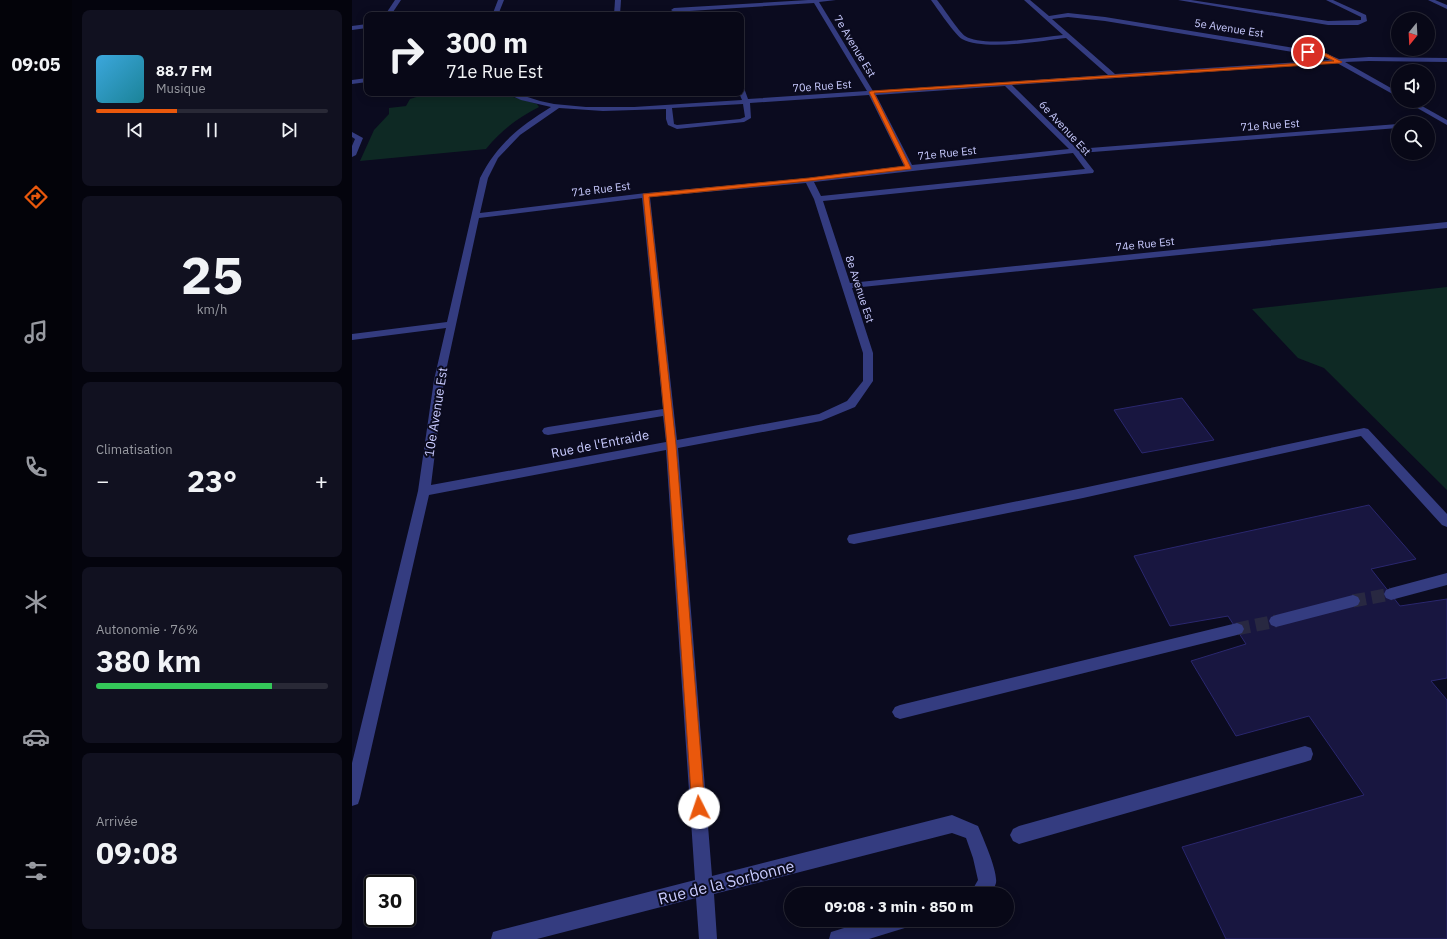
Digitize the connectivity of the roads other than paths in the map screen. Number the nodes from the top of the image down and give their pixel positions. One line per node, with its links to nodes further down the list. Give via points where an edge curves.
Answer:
1 (398, 0): 15 (street)
2 (501, 0): 16 (street)
3 (618, 0): 17 (street)
4 (719, 0): 12 (street)
5 (832, 0): 11 (street)
6 (934, 0): 22 (street, via 963,37 969,40 991,43)
7 (1027, 0): 19 (street)
8 (1181, 0): 9 (street, via 1328,23 1364,22 1364,16)
9 (1329, 0)
10 (1430, 0): 13 (street)
11 (815, 1): 12 (street); 30 (street, 7e Avenue Est)
12 (721, 7): 14 (street); 18 (street)
13 (1447, 7)
14 (674, 10)
15 (390, 12)
16 (497, 12)
17 (617, 12)
18 (722, 12)
19 (1047, 18): 22 (street); 24 (street, 5e Avenue Est, via 1068,15 1105,19 1326,55)
20 (364, 26): 21 (street)
21 (352, 28)
22 (1066, 36): 25 (street)
23 (1447, 60): 24 (street, 70e Rue Est, via 1369,59)
24 (1340, 62): 25 (street, 70e Rue Est); 29 (street, 5e Avenue Est)
25 (1113, 76): 28 (street, 70e Rue Est)
26 (364, 80): 27 (street)
27 (352, 82)
28 (1006, 83): 30 (street, 70e Rue Est); 41 (street, 6e Avenue Est)
29 (1391, 91)
30 (871, 92): 33 (street, 70e Rue Est); 43 (street, 7e Avenue Est)
31 (518, 96): 34 (street)
32 (744, 96): 33 (street)
33 (746, 102): 35 (street, 70e Rue Est); 35 (street, via 749,114 742,122 684,126 671,125)
34 (558, 106): 35 (street, 70e Rue Est, via 595,109); 47 (street, 10e Avenue Est, via 521,130 497,154 484,178)
35 (670, 106)
36 (1420, 108): 37 (street)
37 (1447, 123): 38 (street)
38 (1435, 124)
39 (1391, 127): 41 (street, 71e Rue Est)
40 (352, 134): 42 (street, via 359,138)
41 (1075, 151): 43 (street, 71e Rue Est); 46 (street, 6e Avenue Est, via 1090,172)
42 (352, 155)
43 (908, 168): 44 (street, 71e Rue Est)
44 (809, 180): 45 (street, 71e Rue Est); 46 (street, 8e Avenue Est)
45 (646, 195): 47 (street, 71e Rue Est); 53 (street)
46 (818, 199): 49 (street, 8e Avenue Est)
47 (475, 216): 50 (street, 10e Avenue Est)
48 (1446, 226): 49 (street, 74e Rue Est)
49 (846, 286): 52 (street, 8e Avenue Est, via 868,353 868,381)
50 (452, 324): 51 (street); 56 (street, 10e Avenue Est, via 439,380)
51 (352, 337)
52 (851, 404): 55 (street, Rue de l'Entraide, via 821,417)
53 (668, 412): 54 (street); 55 (street)
54 (548, 431)
55 (672, 445): 56 (street, Rue de l'Entraide); 68 (street)
56 (424, 491): 66 (street, 10e Avenue Est)
57 (1447, 522): 58 (street, via 1364,432 1083,493)
58 (854, 539)
59 (1447, 580): 60 (street)
60 (1391, 594)
61 (1353, 602): 62 (street)
62 (1276, 621)
63 (1237, 629): 64 (street)
64 (900, 712)
65 (1306, 754): 67 (street)
66 (352, 798)
67 (1019, 835)
68 (705, 887): 69 (street, Rue de la Sorbonne, via 952,824 972,832 975,838 986,882); 71 (street, Rue de la Sorbonne); 72 (street)
69 (983, 887)
70 (878, 927): 73 (street)
71 (500, 939)
72 (708, 939)
73 (838, 939)

